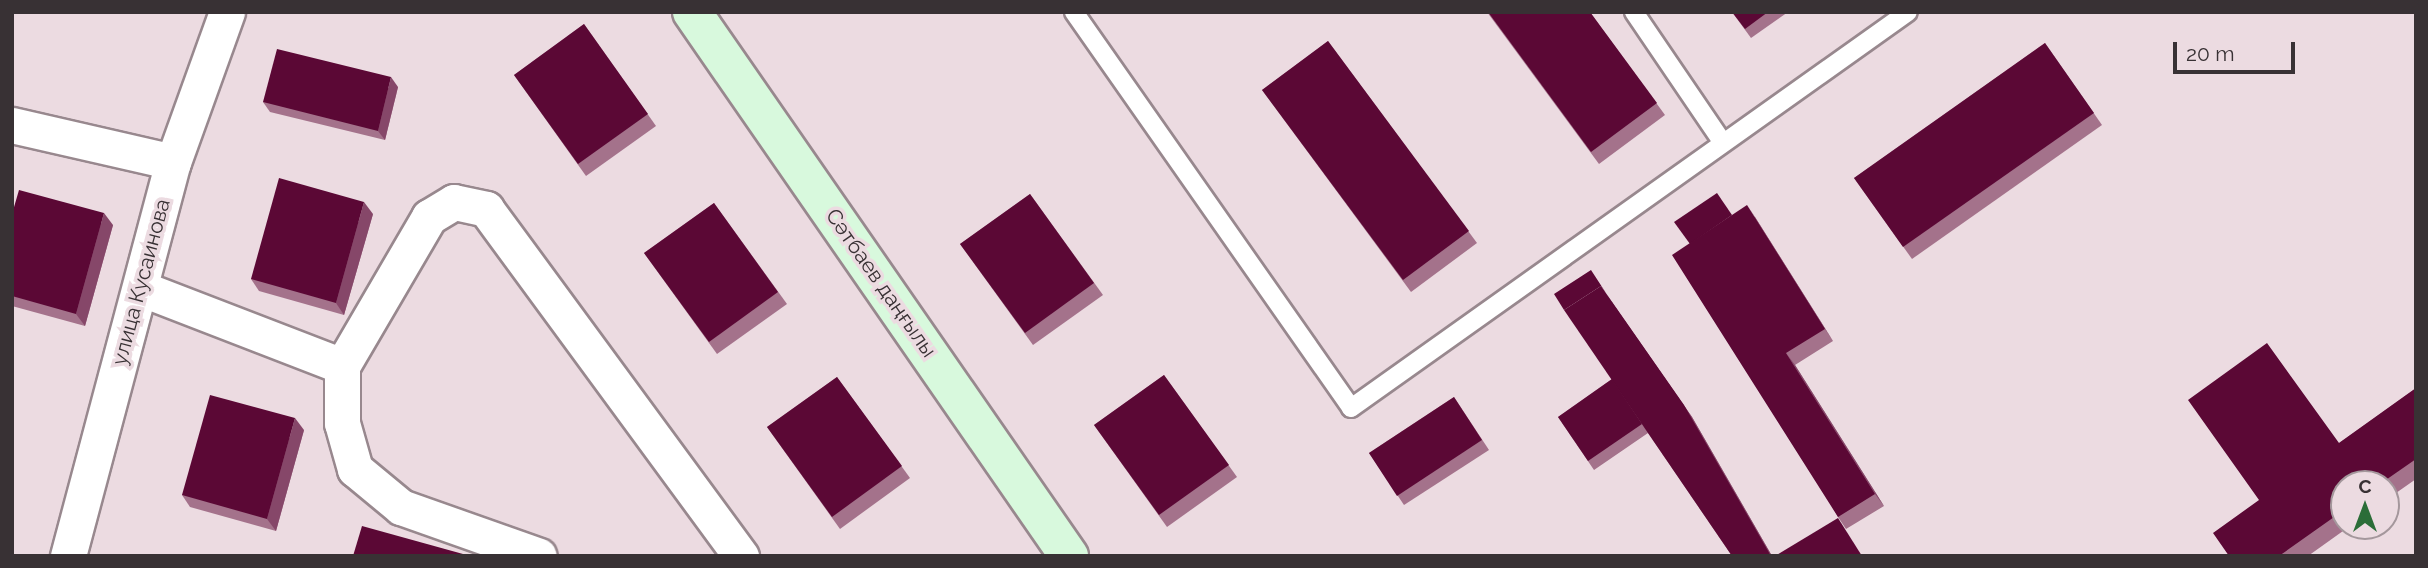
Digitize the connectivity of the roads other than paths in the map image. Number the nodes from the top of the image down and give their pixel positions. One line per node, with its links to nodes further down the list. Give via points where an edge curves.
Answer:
1 (227, 12): 8 (street, улица Кусаинова)
2 (692, 12): 14 (street, Сәтбаев даңғылы)
3 (1074, 12): 7 (lane, via 1351,408)
4 (1634, 12): 7 (lane)
5 (1908, 12): 7 (lane)
6 (12, 125): 8 (street)
7 (1723, 143)
8 (173, 162): 9 (street, улица Кусаинова)
9 (139, 288): 10 (street); 11 (street, улица Кусаинова)
10 (342, 366): 12 (street, via 342,423 355,469 401,507); 13 (street, via 429,217 454,202 486,209)
11 (68, 556)
12 (539, 556)
13 (741, 556)
14 (1069, 556)

